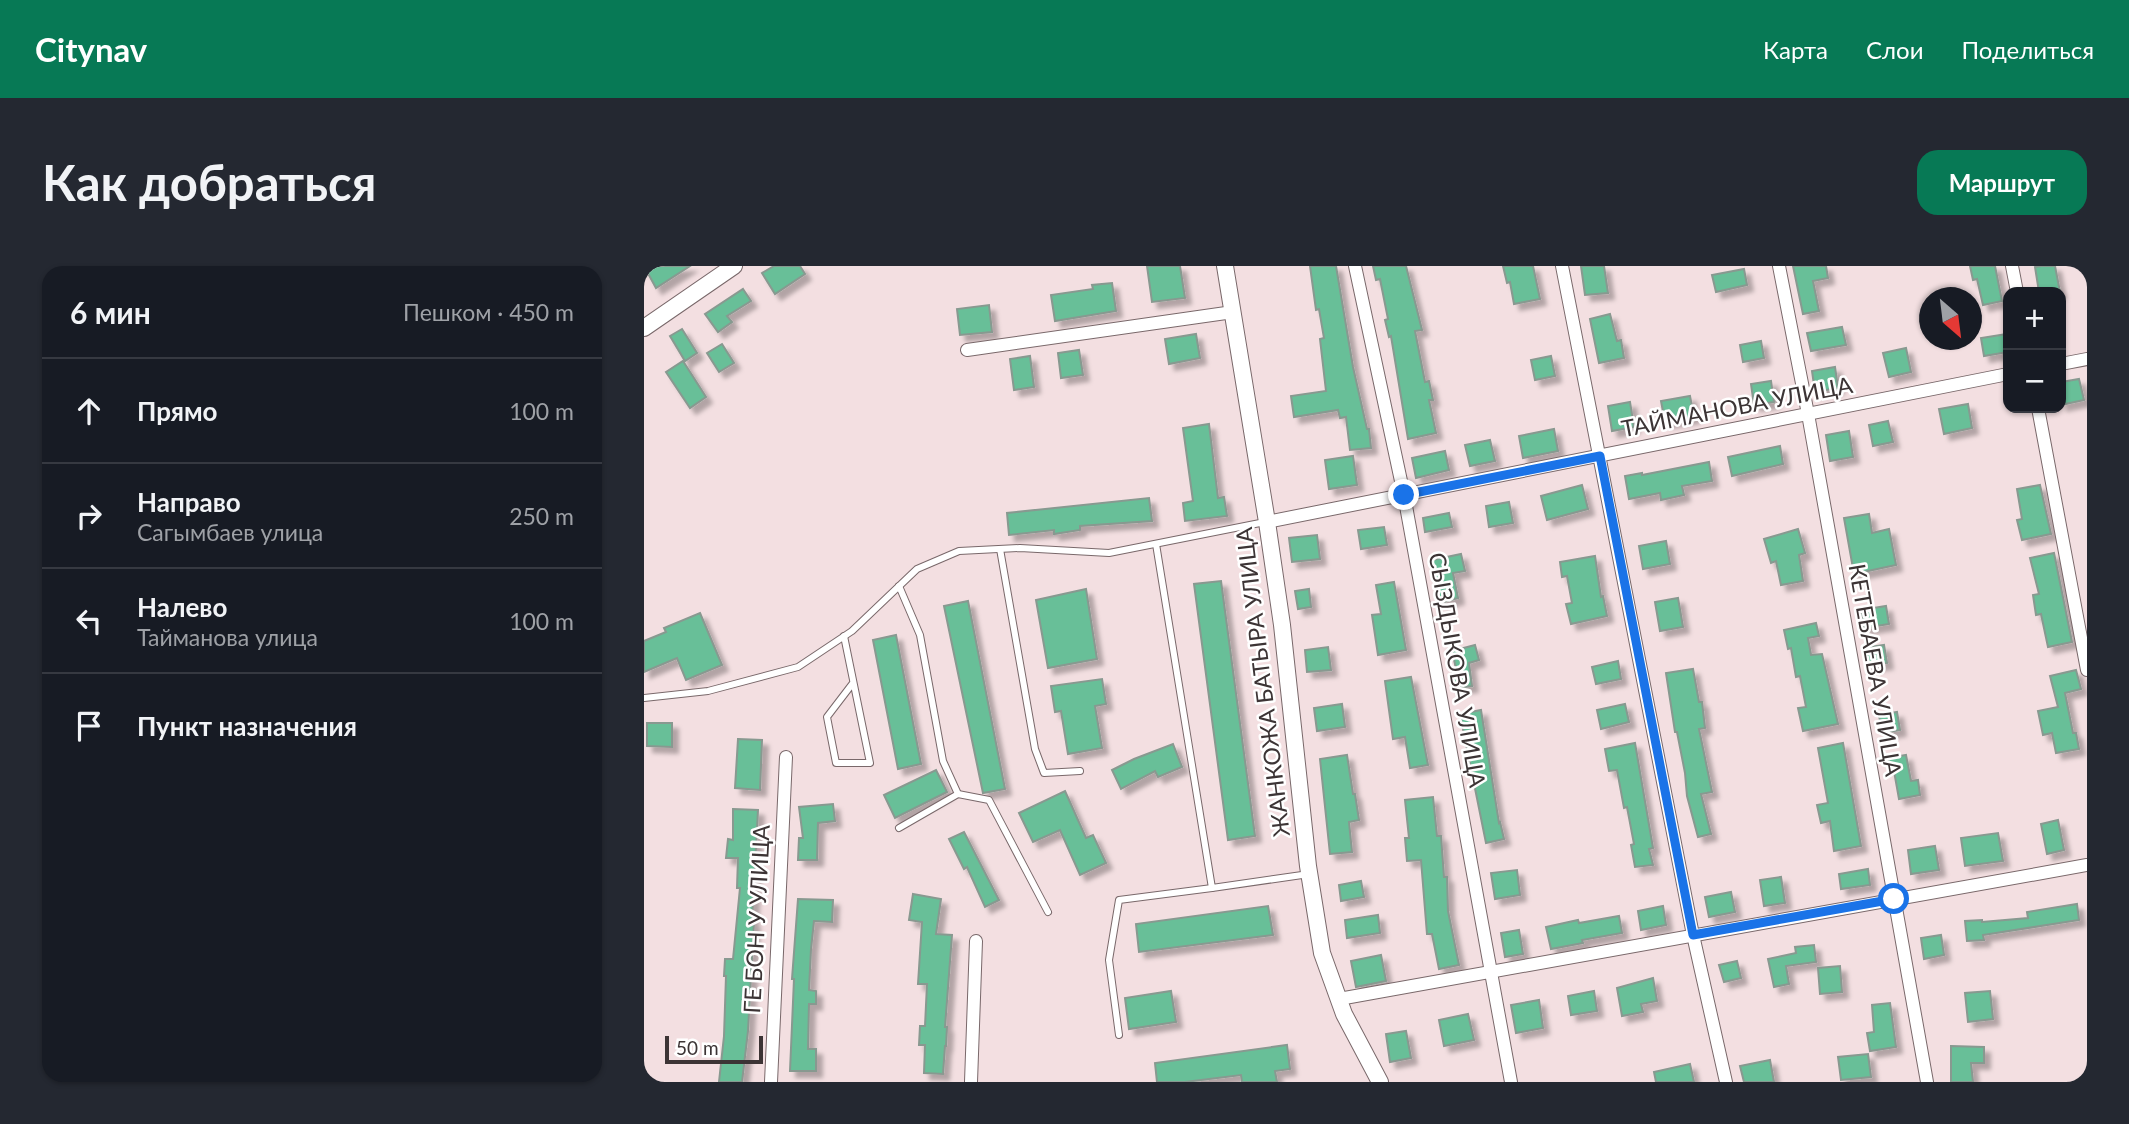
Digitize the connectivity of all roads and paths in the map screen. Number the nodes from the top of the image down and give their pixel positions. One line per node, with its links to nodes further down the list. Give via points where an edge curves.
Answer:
1 (734, 266): 9 (street)
2 (1225, 266): 8 (street, ЖАНКОЖА БАТЫРА УЛИЦА)
3 (1355, 266): 17 (street, СЫЗДЫКОВА УЛИЦА)
4 (1562, 266): 16 (street)
5 (1779, 266): 15 (street, КЕТЕБАЕВА УЛИЦА)
6 (2012, 266): 7 (street)
7 (2016, 287)
8 (1233, 312): 10 (street); 18 (street, ЖАНКОЖА БАТЫРА УЛИЦА)
9 (644, 328)
10 (967, 350)
11 (2087, 359): 12 (street)
12 (2066, 363)
13 (2003, 375): 15 (street, ТАЙМАНОВА УЛИЦА)
14 (2039, 413): 23 (street)
15 (1808, 414): 16 (street, ТАЙМАНОВА УЛИЦА); 33 (street, КЕТЕБАЕВА УЛИЦА)
16 (1600, 456): 17 (street, ТАЙМАНОВА УЛИЦА); 35 (street)
17 (1404, 495): 18 (street, ТАЙМАНОВА УЛИЦА); 37 (street, СЫЗДЫКОВА УЛИЦА)
18 (1267, 522): 19 (lane); 31 (street, ЖАНКОЖА БАТЫРА УЛИЦА)
19 (1156, 544): 20 (lane, via 1109,553); 32 (lane)
20 (1000, 549): 21 (lane, via 959,551 917,569); 27 (lane, via 1035,749 1044,774)
21 (899, 586): 22 (lane); 28 (lane, via 920,635 943,761)
22 (844, 636): 24 (lane); 25 (lane, via 798,667 708,691)
23 (2087, 670)
24 (853, 683): 24 (lane, via 870,763 836,764 827,717)
25 (644, 698)
26 (786, 757): 40 (street, ГЕ БОН У УЛИЦА)
27 (1080, 771)
28 (958, 794): 29 (lane); 34 (lane, via 989,800)
29 (899, 828)
30 (2087, 865): 33 (street)
31 (1309, 874): 32 (lane); 38 (street, ЖАНКОЖА БАТЫРА УЛИЦА, via 1322,953)
32 (1212, 888): 39 (lane, via 1119,900 1109,960)
33 (1894, 899): 35 (street); 45 (street, КЕТЕБАЕВА УЛИЦА)
34 (1048, 912)
35 (1693, 935): 37 (street); 44 (street)
36 (976, 941): 41 (street)
37 (1490, 971): 38 (street); 43 (street, СЫЗДЫКОВА УЛИЦА)
38 (1339, 999): 42 (street, ЖАНКОЖА БАТЫРА УЛИЦА)
39 (1119, 1035)
40 (771, 1082)
41 (971, 1082)
42 (1380, 1082)
43 (1511, 1082)
44 (1726, 1082)
45 (1927, 1082)

